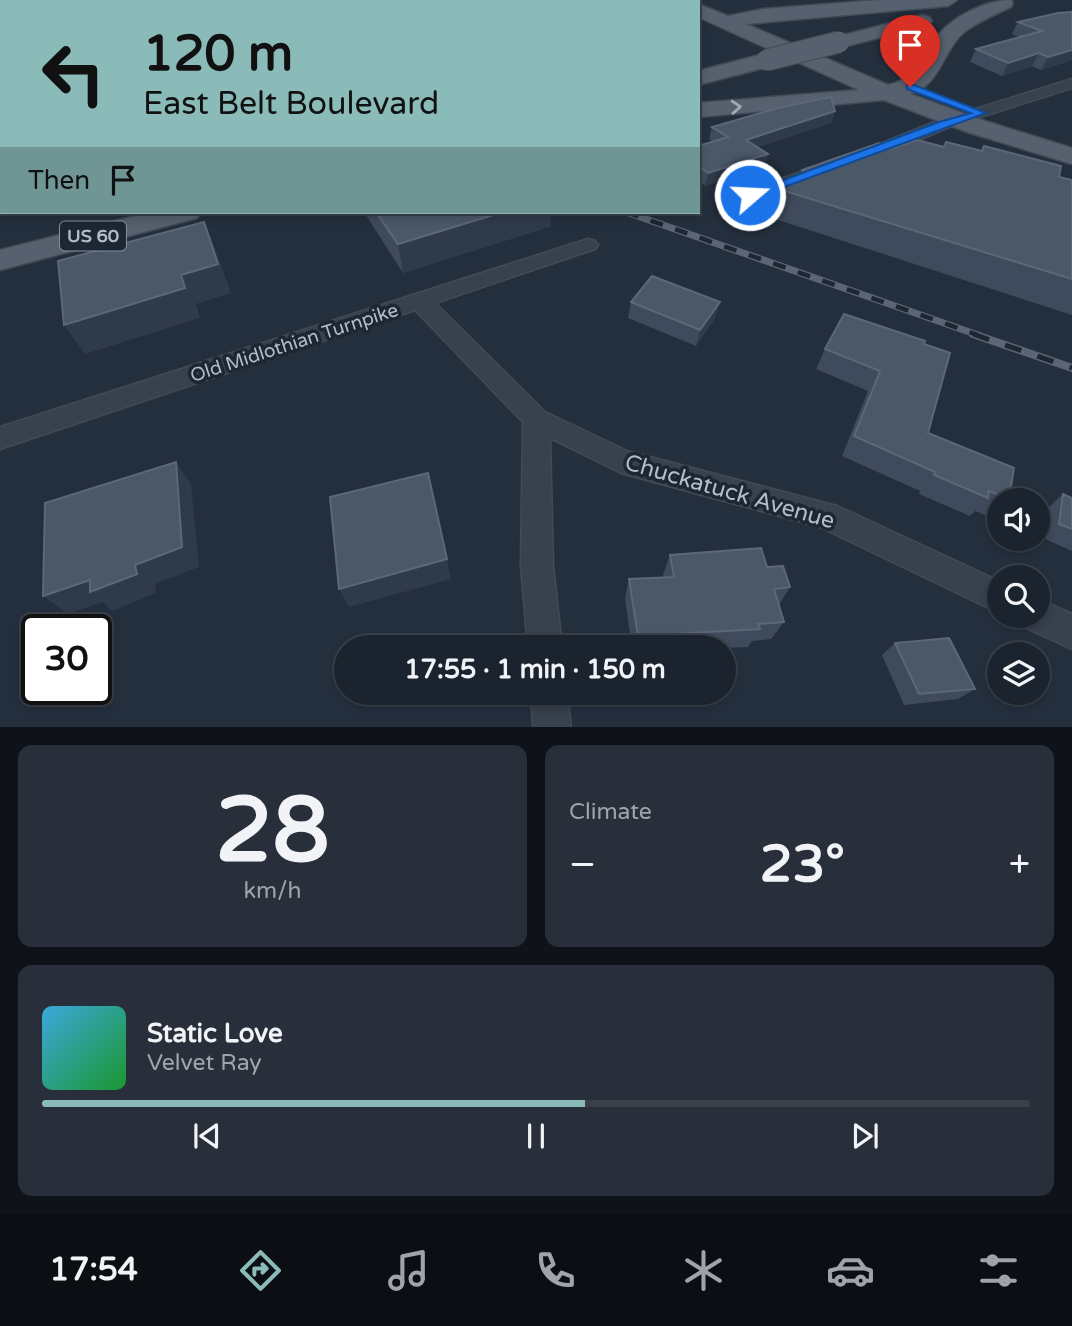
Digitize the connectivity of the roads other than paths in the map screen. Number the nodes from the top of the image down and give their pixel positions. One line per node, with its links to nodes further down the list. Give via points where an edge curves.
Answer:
1 (704, 0): 6 (main road)
2 (948, 0): 6 (main road)
3 (982, 0): 7 (main road)
4 (1011, 1): 7 (main road); 11 (main road, via 958,26)
5 (700, 11): 6 (main road)
6 (735, 20): 7 (main road)
7 (797, 48): 8 (main road); 9 (main road); 11 (main road)
8 (700, 69)
9 (700, 77)
10 (1072, 83): 13 (street)
11 (908, 85): 12 (main road, one-way to 11); 13 (main road); 13 (main road, via 933,87)
12 (700, 110)
13 (967, 113): 14 (main road); 15 (main road); 16 (street)
14 (1072, 140)
15 (1072, 156)
16 (750, 195)
17 (125, 214): 19 (main road, US 60)
18 (178, 214): 21 (main road, US 60)
19 (0, 245)
20 (588, 245): 22 (street, Old Midlothian Turnpike)
21 (0, 260)
22 (419, 301): 23 (street, Chuckatuck Avenue); 24 (street, Old Midlothian Turnpike)
23 (536, 419): 25 (street, Chuckatuck Avenue, via 621,461 826,515); 28 (street, via 537,566)
24 (0, 438)
25 (987, 591)
26 (1050, 622): 27 (street)
27 (1072, 632)
28 (544, 635)
29 (550, 705): 30 (street)
30 (552, 727)

